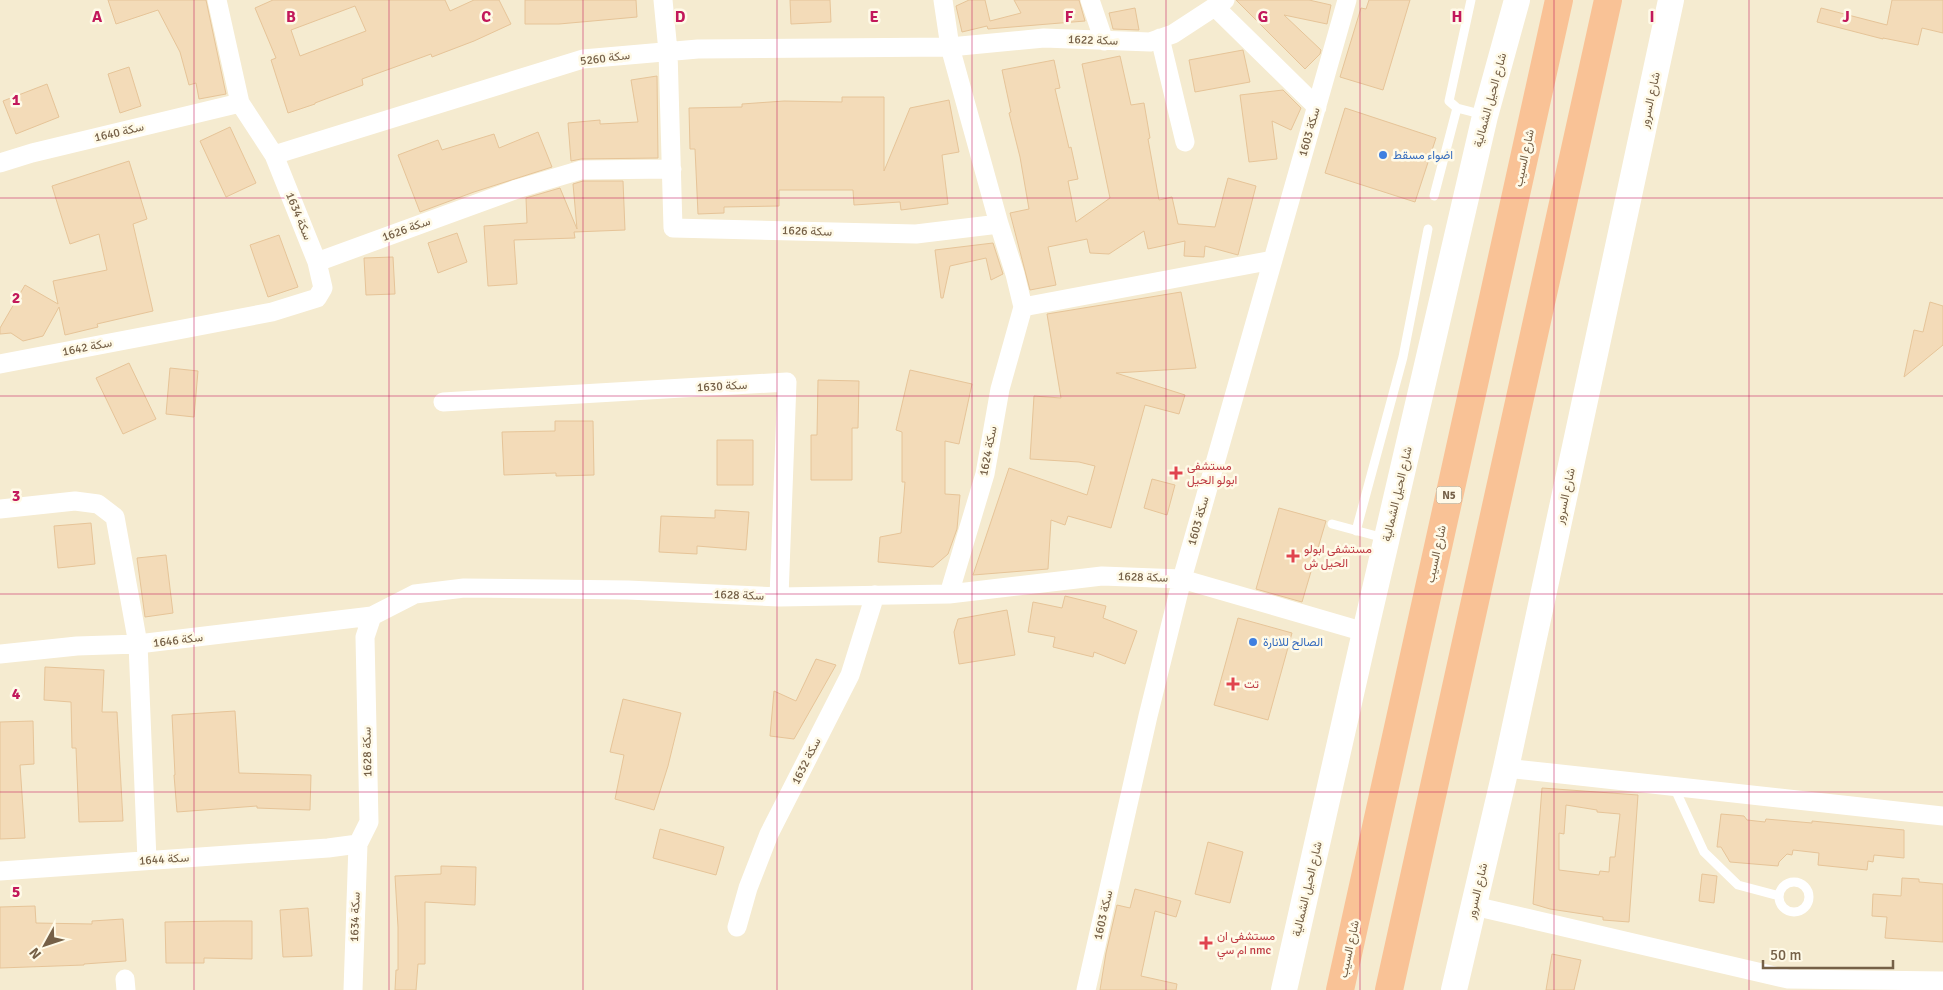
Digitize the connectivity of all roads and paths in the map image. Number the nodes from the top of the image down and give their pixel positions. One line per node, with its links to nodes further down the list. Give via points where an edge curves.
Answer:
1 (217, 0): 16 (street, سكة 1634)
2 (663, 0): 15 (street, سكة 1626)
3 (942, 0): 14 (street, سكة 1624)
4 (1090, 0): 13 (street)
5 (1347, 0): 17 (street, سكة 1603)
6 (1471, 0): 18 (lane, via 1449,101)
7 (1517, 0): 19 (street, شارع الحيل الشمالية)
8 (1559, 0): 60 (highway, شارع السيب / N5)
9 (1608, 0): 61 (highway)
10 (1671, 0): 46 (street, شارع السرور)
11 (1220, 4): 12 (street, سكة 1622, via 1173,34); 17 (street)
12 (1160, 38): 13 (street, سكة 1622, via 1150,42); 20 (street)
13 (1104, 41): 14 (street, سكة 1622, via 1044,38)
14 (950, 47): 15 (street, سكة 5260); 25 (street, سكة 1624)
15 (668, 51): 21 (street, سكة 5260, via 583,59); 23 (street, سكة 1626)
16 (240, 103): 21 (street, سكة 1634); 22 (street, سكة 1640)
17 (1317, 107): 27 (street, سكة 1603)
18 (1457, 108): 19 (lane); 24 (lane)
19 (1485, 116): 31 (street, شارع الحيل الشمالية)
20 (1185, 142)
21 (274, 155): 28 (street, سكة 1634)
22 (0, 163)
23 (672, 169): 25 (street, سكة 1626, via 673,228 916,234); 28 (street, سكة 1626, via 581,170 516,189)
24 (1434, 196)
25 (999, 224): 29 (street, سكة 1624)
26 (1428, 229): 31 (lane)
27 (1273, 260): 29 (street); 38 (street, سكة 1603)
28 (317, 262): 30 (street, سكة 1634, via 323,288 317,298 251,317)
29 (1023, 307): 39 (street, سكة 1624, via 1000,389 985,474)
30 (175, 331): 32 (street, سكة 1642)
31 (1415, 361): 36 (lane); 37 (street, شارع الحيل الشمالية)
32 (0, 364)
33 (443, 402): 41 (street, سكة 1630, via 787,382)
34 (0, 508): 44 (street, via 75,501 98,504 115,517)
35 (1332, 524): 36 (lane)
36 (1356, 531): 37 (lane)
37 (1386, 539): 43 (street, شارع الحيل الشمالية)
38 (1182, 579): 39 (street, سكة 1628, via 1102,576); 43 (street, سكة 1628); 58 (street, سكة 1603)
39 (949, 594): 40 (street, سكة 1628)
40 (875, 595): 41 (street, سكة 1628); 54 (street, سكة 1632, via 850,675 769,834)
41 (779, 597): 42 (street, سكة 1628, via 628,590 464,588 416,594)
42 (372, 616): 44 (street, سكة 1646); 49 (street, سكة 1628, via 365,637 368,822)
43 (1365, 632): 59 (street, شارع الحيل الشمالية)
44 (138, 644): 45 (street); 50 (street, سكة 1646)
45 (0, 654)
46 (1506, 768): 47 (street); 53 (street, شارع السرور)
47 (1674, 786): 48 (street); 52 (lane, via 1704,852 1738,885)
48 (1943, 816)
49 (358, 844): 50 (street, سكة 1644); 57 (street, سكة 1634)
50 (147, 860): 51 (street, سكة 1644)
51 (0, 871)
52 (1779, 896)
53 (1474, 906): 56 (street); 62 (street, شارع السرور)
54 (737, 927)
55 (1943, 981): 56 (street)
56 (1787, 984)
57 (353, 990)
58 (1086, 990)
59 (1284, 990)
60 (1340, 990)
61 (1389, 990)
62 (1454, 990)

